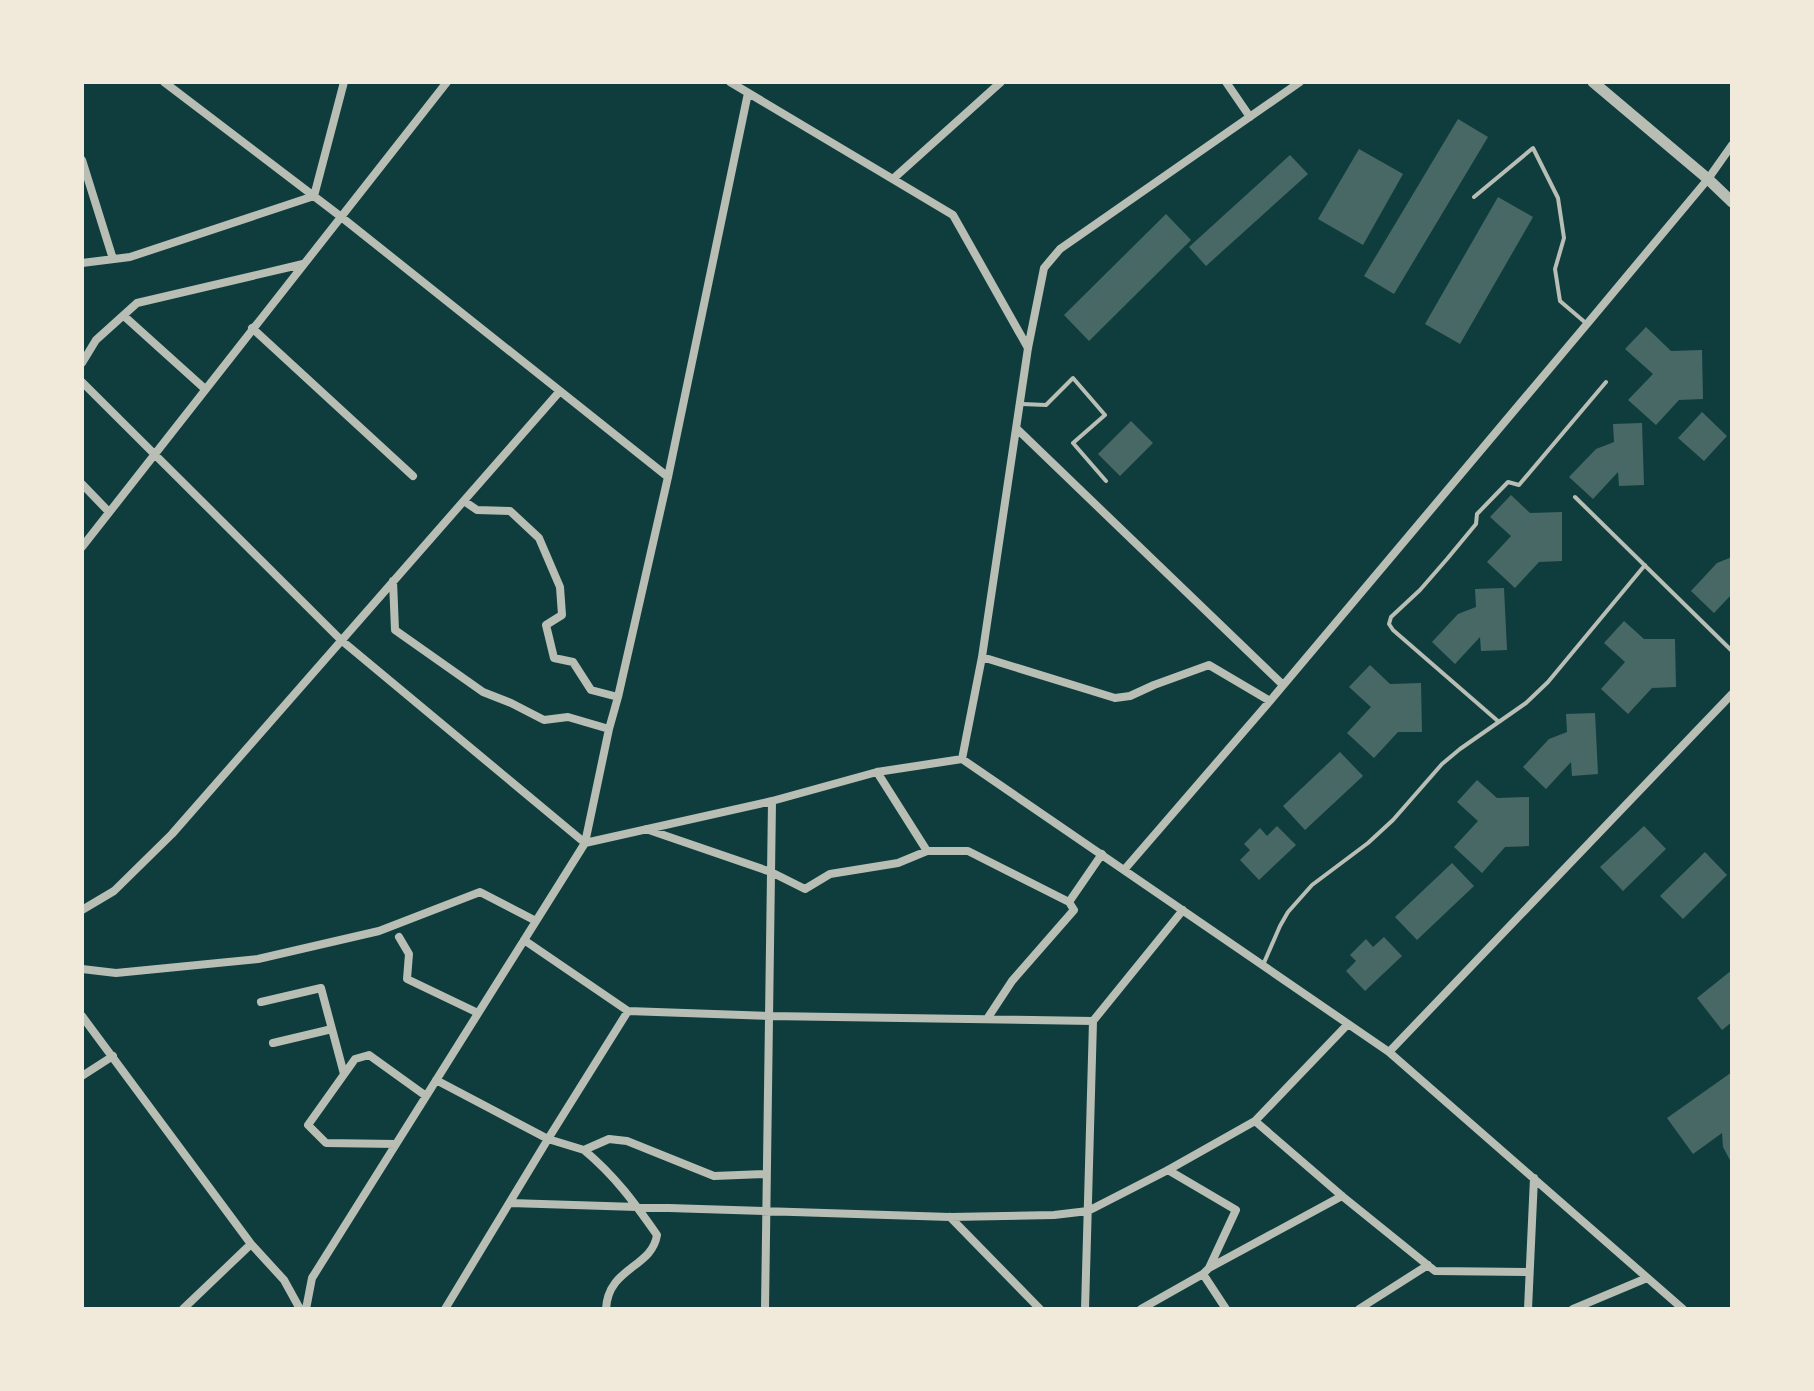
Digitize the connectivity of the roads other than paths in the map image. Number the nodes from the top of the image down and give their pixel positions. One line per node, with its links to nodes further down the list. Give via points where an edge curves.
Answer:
1 (164, 82): 15 (street)
2 (344, 82): 15 (street)
3 (447, 82): 18 (street)
4 (1001, 82): 13 (street)
5 (1226, 82): 10 (street)
6 (1300, 82): 10 (street)
7 (1595, 82): 14 (street)
8 (732, 83): 9 (street)
9 (748, 93): 13 (street); 35 (street)
10 (1250, 117): 25 (street, via 1060,249 1044,268)
11 (1732, 145): 14 (street)
12 (82, 160): 19 (street)
13 (894, 178): 25 (street, via 953,215)
14 (1708, 179): 17 (street); 23 (street)
15 (314, 196): 18 (street); 19 (street)
16 (1474, 197): 23 (lane, via 1533,148 1558,198 1564,238 1555,269 1560,301)
17 (1732, 202)
18 (340, 216): 21 (street); 30 (street)
19 (113, 259): 20 (street)
20 (82, 263)
21 (303, 264): 22 (street, via 137,303); 24 (street)
22 (124, 316): 26 (street, via 96,340); 29 (street)
23 (1587, 324): 47 (street)
24 (252, 328): 29 (street); 34 (street)
25 (1028, 348): 31 (street)
26 (82, 363)
27 (82, 382): 33 (street)
28 (1606, 382): 51 (lane, via 1519,485 1508,482 1477,514 1476,524 1447,559 1391,617 1393,630)
29 (205, 389): 33 (street)
30 (560, 391): 35 (street); 39 (street)
31 (1019, 404): 32 (street); 36 (lane, via 1046,405 1073,378 1105,415 1073,443)
32 (1017, 429): 46 (street); 47 (street)
33 (154, 454): 40 (street); 44 (street)
34 (413, 476)
35 (668, 477): 49 (street)
36 (1106, 481)
37 (82, 484): 40 (street)
38 (1575, 497): 42 (lane)
39 (464, 501): 43 (street); 49 (street, via 477,510 510,511 539,538 560,587 562,615 546,625 554,658 573,662 591,690)
40 (109, 512): 41 (street)
41 (82, 547)
42 (1645, 565): 45 (lane); 51 (lane, via 1548,682)
43 (393, 581): 44 (street); 52 (street, via 395,630 483,692 544,720 568,717)
44 (341, 640): 57 (street); 63 (street, via 172,834 114,891)
45 (1732, 651)
46 (982, 657): 50 (street, via 1115,698 1209,665); 53 (street)
47 (1283, 685): 50 (street)
48 (1732, 694): 80 (street)
49 (618, 697): 52 (street)
50 (1270, 701): 60 (street)
51 (1499, 722): 68 (lane, via 1442,764 1376,835 1312,885 1288,912)
52 (609, 729): 57 (street)
53 (962, 759): 54 (street); 59 (street)
54 (877, 772): 55 (street); 58 (street)
55 (772, 801): 56 (street); 61 (street)
56 (645, 829): 57 (street); 61 (street)
57 (585, 843): 65 (street)
58 (927, 851): 61 (street, via 898,863 830,874 805,889); 62 (street, via 968,851)
59 (1102, 854): 60 (street); 62 (street)
60 (1124, 870): 64 (street)
61 (771, 872): 74 (street)
62 (1069, 902): 75 (street, via 1074,910 1012,981)
63 (82, 910)
64 (1183, 910): 68 (street); 76 (street)
65 (536, 921): 67 (street); 69 (street, via 480,892 379,931 258,959 116,973)
66 (399, 937): 72 (street, via 409,954 407,979)
67 (524, 940): 71 (street); 72 (street)
68 (1263, 965): 77 (street)
69 (82, 969)
70 (261, 1002): 78 (street, via 321,988)
71 (628, 1011): 74 (street); 87 (street)
72 (478, 1013): 84 (street)
73 (82, 1016): 81 (street)
74 (769, 1016): 75 (street); 91 (street)
75 (987, 1019): 76 (street)
76 (1093, 1021): 97 (street)
77 (1348, 1024): 80 (street); 86 (street)
78 (332, 1029): 79 (street); 82 (street)
79 (273, 1043)
80 (1389, 1052): 92 (street)
81 (113, 1056): 83 (street); 99 (street)
82 (344, 1074): 85 (street, via 355,1059 369,1055); 88 (street, via 308,1125 326,1143)
83 (82, 1076)
84 (436, 1080): 85 (street); 87 (street)
85 (426, 1096): 88 (street)
86 (1255, 1121): 90 (street); 93 (street)
87 (548, 1139): 89 (street); 94 (street)
88 (396, 1144): 105 (street, via 312,1278)
89 (584, 1150): 91 (street, via 609,1139 627,1141 714,1176); 95 (street)
90 (1168, 1170): 97 (street); 101 (street, via 1236,1210)
91 (766, 1174): 96 (street)
92 (1534, 1178): 102 (street); 103 (street)
93 (1342, 1196): 100 (street); 101 (street)
94 (510, 1203): 95 (street); 106 (street)
95 (637, 1207): 96 (street); 107 (street, via 657,1235 656,1245 617,1279)
96 (766, 1211): 98 (street); 108 (street)
97 (1088, 1211): 98 (street); 110 (street)
98 (950, 1217): 109 (street)
99 (251, 1244): 104 (street); 105 (street)
100 (1428, 1265): 102 (street, via 1435,1271); 113 (street)
101 (1206, 1271): 111 (street); 112 (street)
102 (1529, 1272): 114 (street)
103 (1647, 1278): 115 (street); 116 (street)
104 (183, 1309)
105 (303, 1309)
106 (445, 1309)
107 (606, 1309)
108 (765, 1309)
109 (1040, 1309)
110 (1085, 1309)
111 (1141, 1309)
112 (1226, 1309)
113 (1359, 1309)
114 (1528, 1309)
115 (1573, 1309)
116 (1683, 1309)

